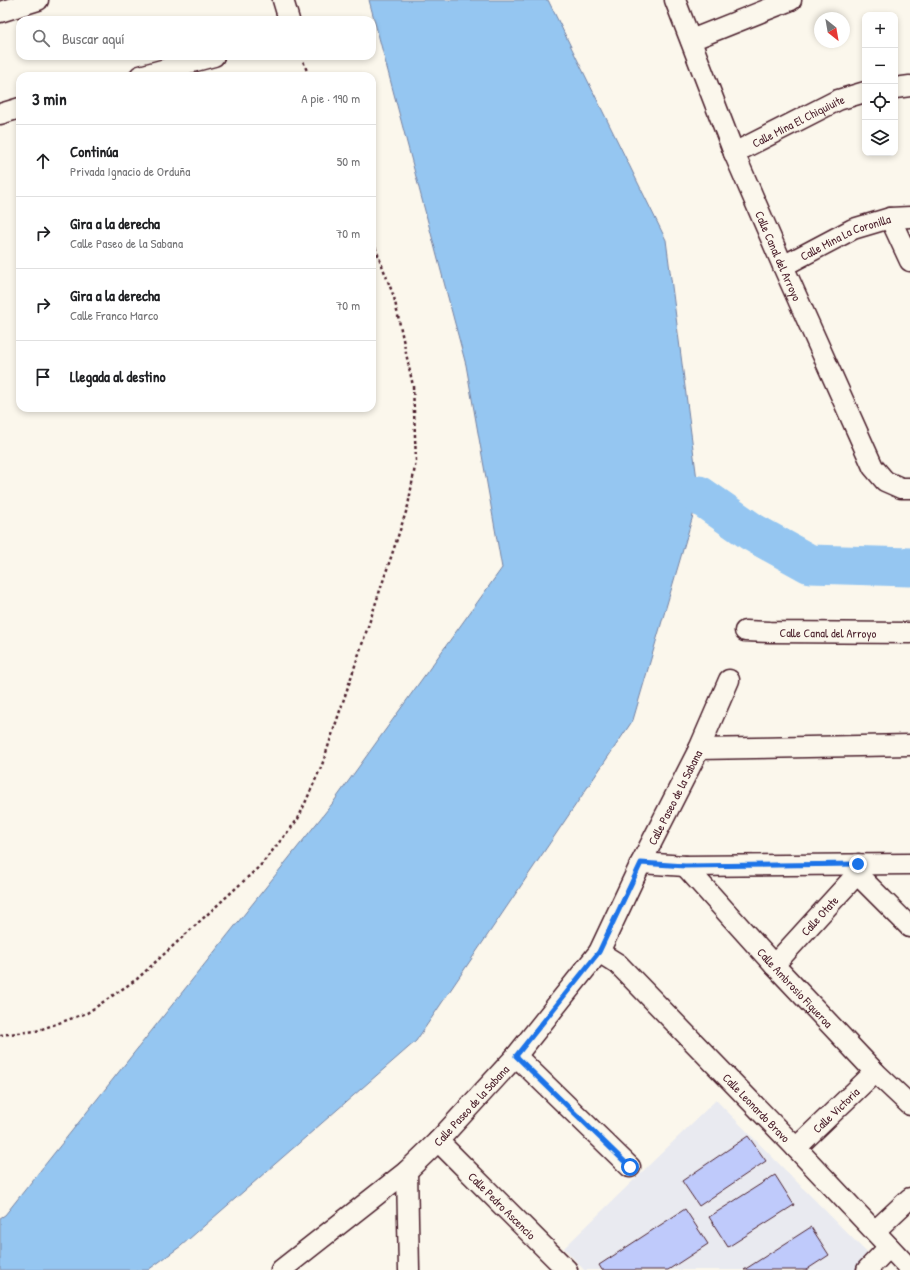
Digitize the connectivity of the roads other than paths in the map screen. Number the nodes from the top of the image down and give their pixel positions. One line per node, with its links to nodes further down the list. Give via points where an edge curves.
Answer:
1 (38, 0): 5 (street)
2 (283, 0): 6 (street)
3 (675, 0): 7 (street, Calle Canal del Arroyo)
4 (791, 0): 7 (street)
5 (0, 12)
6 (288, 16)
7 (691, 40): 15 (street, Calle Canal del Arroyo)
8 (199, 60): 9 (street)
9 (155, 72)
10 (910, 86): 11 (street)
11 (898, 88)
12 (862, 93): 15 (street, Calle Mina El Chiquiuite, via 838,100)
13 (16, 109): 14 (street)
14 (0, 114)
15 (734, 153): 19 (street, Calle Canal del Arroyo)
16 (910, 217): 17 (street, Calle Mina La Coronilla)
17 (890, 218): 18 (street); 19 (street, Calle Mina La Coronilla, via 853,229)
18 (910, 261)
19 (783, 266): 20 (street, Calle Canal del Arroyo, via 873,467 885,481 902,488)
20 (910, 488)
21 (745, 631): 22 (street, Calle Canal del Arroyo)
22 (906, 638)
23 (729, 680): 25 (street)
24 (908, 744): 25 (street, Calle Paseo de la Sabana)
25 (699, 749): 26 (street, Calle Paseo de la Sabana)
26 (641, 863): 28 (street); 31 (street, Calle Paseo de la Sabana)
27 (910, 864): 29 (street)
28 (685, 866): 29 (street); 32 (street, Calle Ambrosio Figueroa)
29 (858, 869): 30 (street); 32 (street, Calle Otate)
30 (910, 927)
31 (599, 952): 33 (street, Calle Paseo de la Sabana); 37 (street, Calle Leonardo Bravo, via 618,964)
32 (774, 965): 34 (street, Calle Ambrosio Figueroa)
33 (516, 1056): 36 (street, Calle Paseo de la Sabana); 38 (street)
34 (875, 1072): 35 (street, Calle Ambrosio Figueroa); 37 (street, Calle Victoria)
35 (910, 1105)
36 (438, 1141): 39 (street, Calle Paseo de la Sabana); 46 (street, Calle Pedro Ascencio)
37 (796, 1148): 41 (street, Calle Leonardo Bravo)
38 (630, 1167)
39 (407, 1170): 43 (street, Calle Paseo de la Sabana); 45 (street)
40 (910, 1198): 41 (street)
41 (875, 1231): 42 (street, Calle Leonardo Bravo)
42 (889, 1247): 44 (street, Calle Leonardo Bravo); 47 (street)
43 (284, 1269)
44 (910, 1269)
45 (409, 1270)
46 (567, 1270)
47 (867, 1270)

